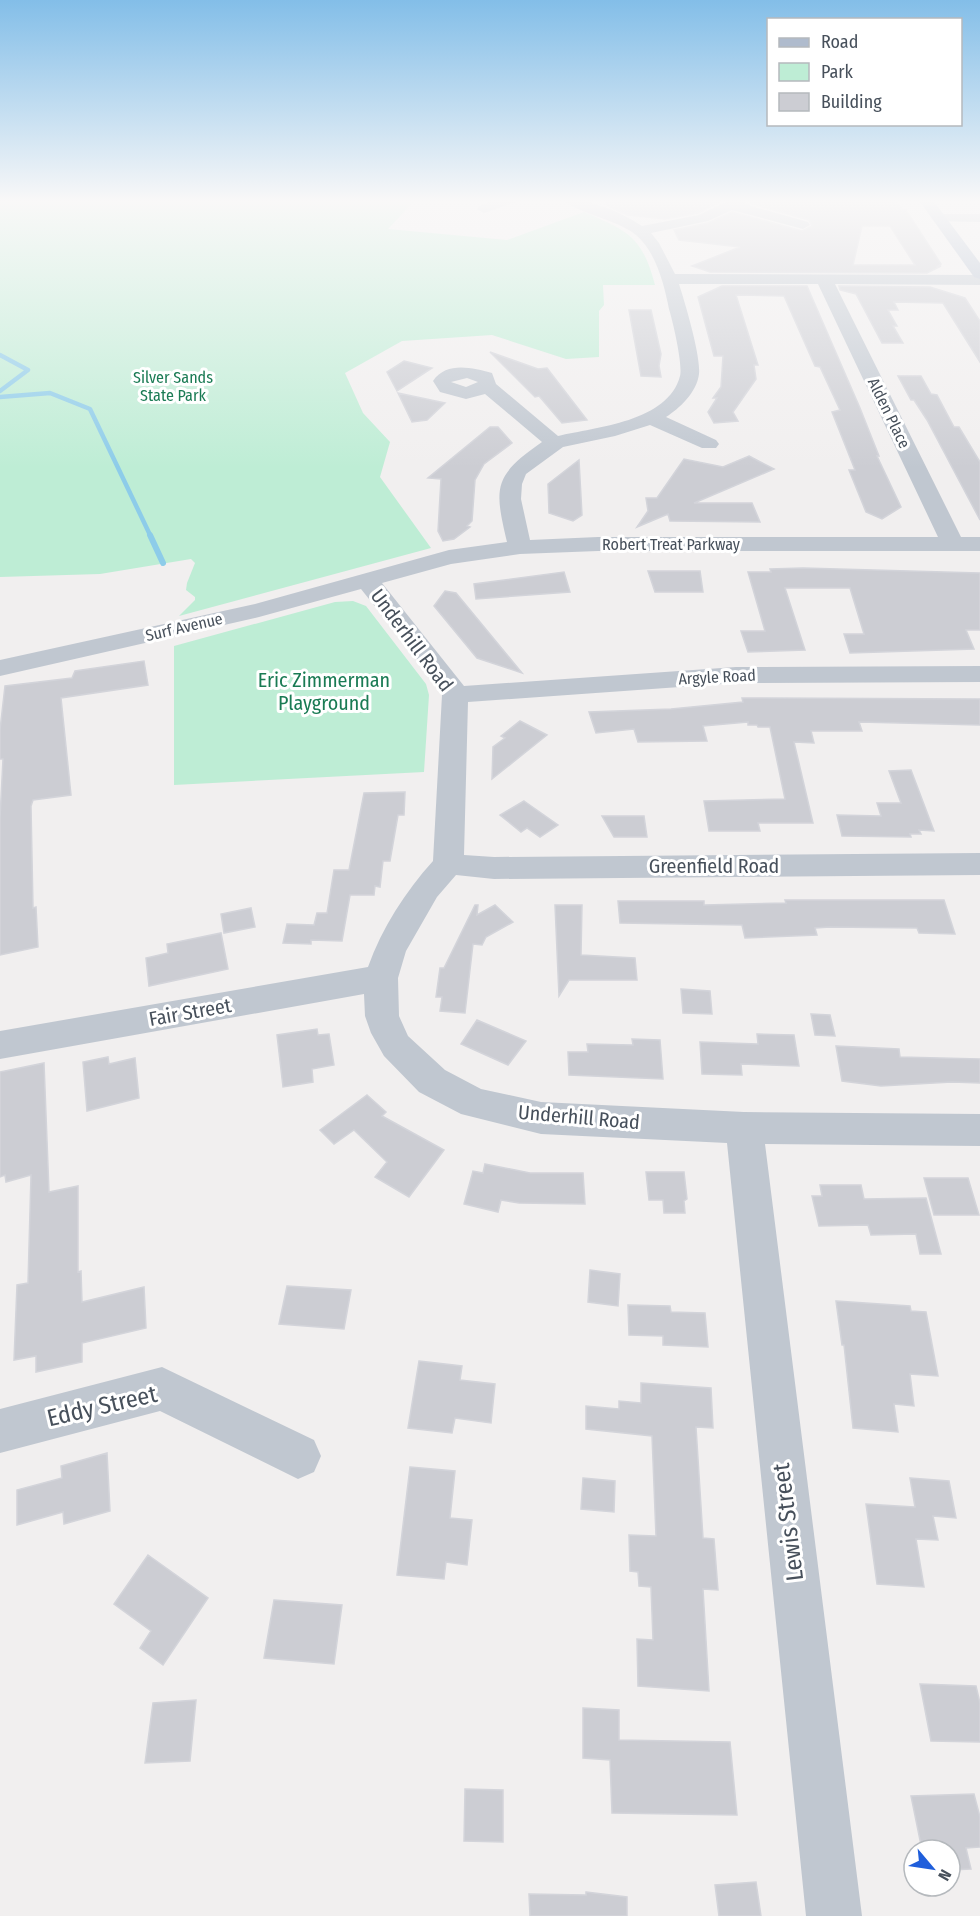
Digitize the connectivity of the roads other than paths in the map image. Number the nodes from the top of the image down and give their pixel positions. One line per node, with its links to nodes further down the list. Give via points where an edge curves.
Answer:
1 (672, 288): 4 (street, via 690,375 675,400)
2 (829, 288): 7 (street, Alden Place)
3 (487, 386): 5 (street)
4 (651, 418): 5 (street, via 603,434); 6 (street)
5 (555, 443): 9 (street, via 518,469 511,482 509,497)
6 (709, 444)
7 (953, 544): 8 (street, Robert Treat Parkway); 9 (street, Robert Treat Parkway)
8 (980, 544)
9 (520, 547): 10 (street, Robert Treat Parkway, via 449,557)
10 (366, 579): 11 (street, Surf Avenue, via 259,610); 13 (street, Underhill Road)
11 (0, 668)
12 (980, 674): 13 (street, Argyle Road, via 736,675)
13 (455, 695): 14 (street, Underhill Road)
14 (448, 864): 15 (street, Greenfield Road, via 494,868); 16 (street, Underhill Road, via 401,928)
15 (980, 864)
16 (381, 978): 17 (street, Fair Street); 18 (street, Underhill Road, via 382,1016 396,1047 432,1081 474,1103 541,1118)
17 (0, 1046)
18 (744, 1128): 19 (street, Underhill Road); 22 (street, Lewis Street)
19 (980, 1130)
20 (0, 1431): 21 (street, Eddy Street, via 162,1389)
21 (298, 1456)
22 (834, 1916)

